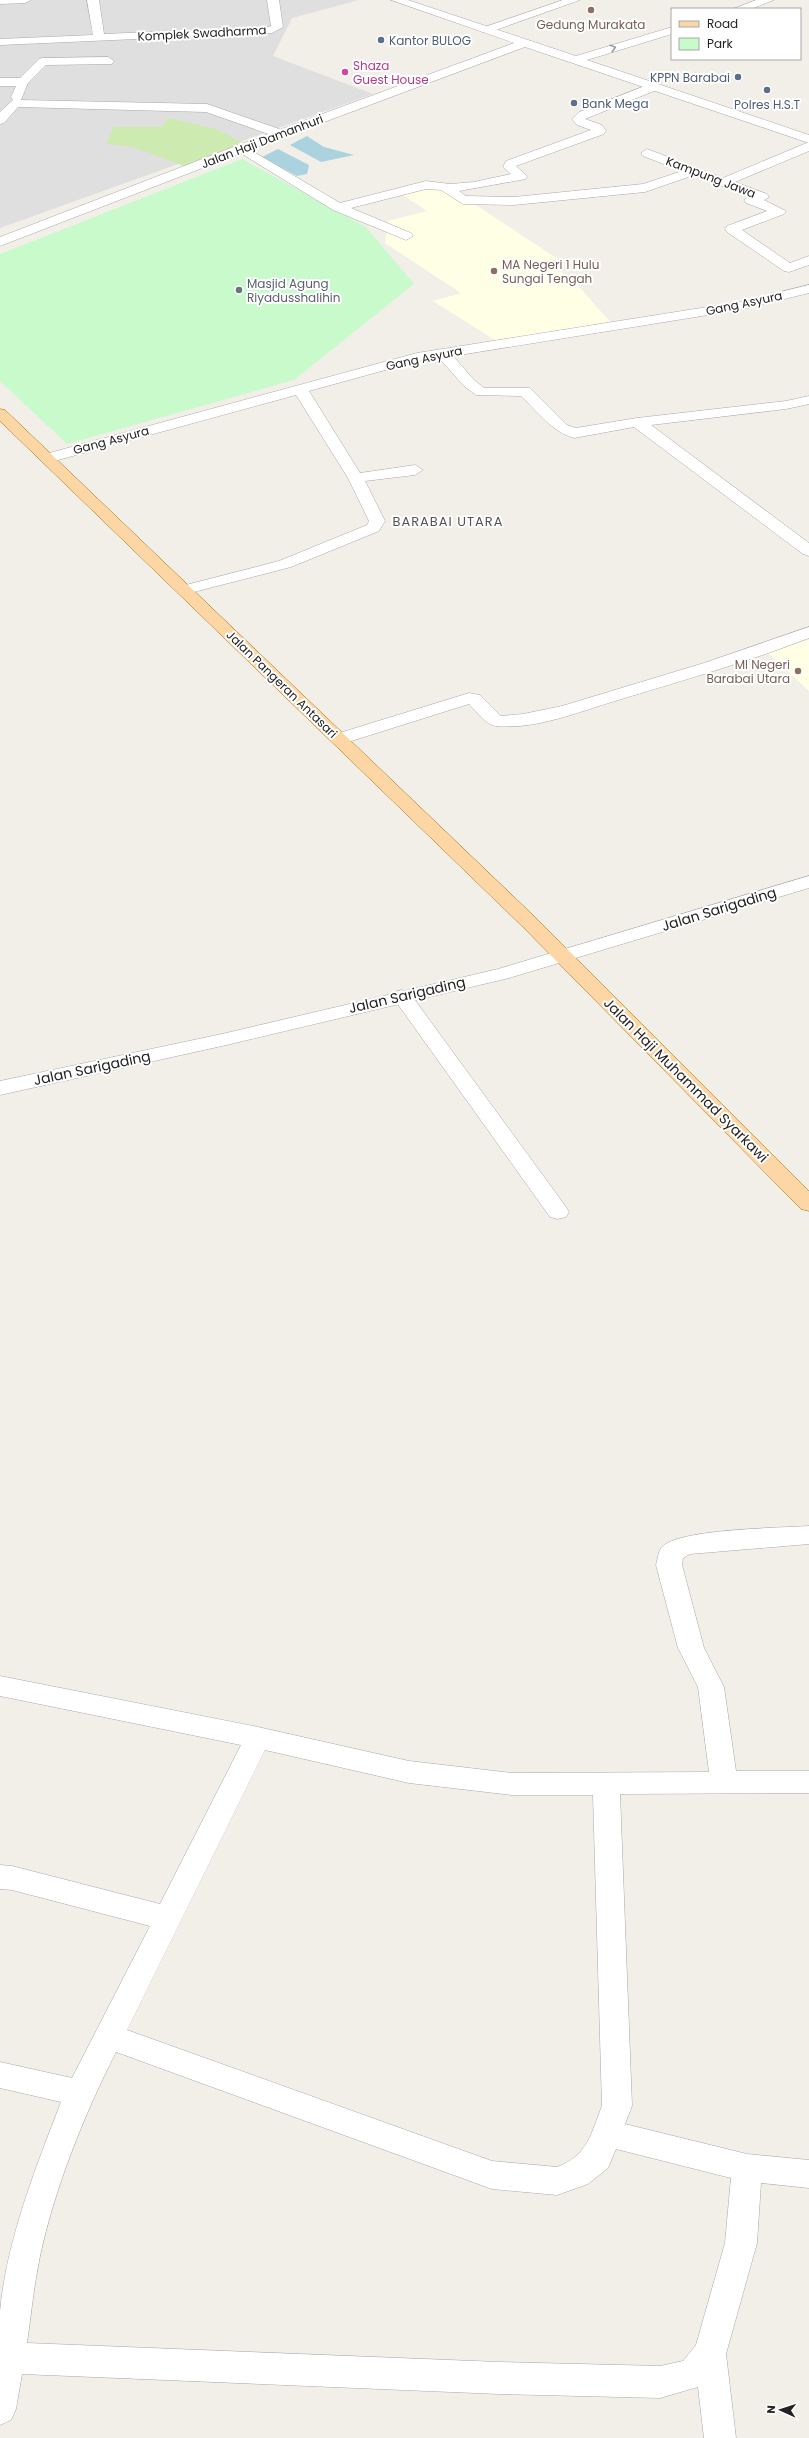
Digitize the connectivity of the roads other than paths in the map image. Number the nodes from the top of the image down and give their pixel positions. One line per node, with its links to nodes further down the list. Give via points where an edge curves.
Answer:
1 (25, 0): 7 (street)
2 (93, 0): 11 (street)
3 (273, 0): 11 (street, Komplek Swadharma, via 277,27 272,30)
4 (397, 0): 9 (street)
5 (574, 0): 9 (street)
6 (768, 0): 8 (street)
7 (0, 1)
8 (742, 8)
9 (486, 30): 13 (street)
10 (671, 30): 14 (street, one-way to 10)
11 (99, 38): 12 (street, Komplek Swadharma)
12 (0, 42)
13 (526, 43): 14 (street); 21 (street, Jalan Haji Damanhuri)
14 (576, 60): 18 (street)
15 (108, 61): 17 (street, via 43,62)
16 (0, 82): 17 (street)
17 (23, 82): 19 (street)
18 (655, 86): 22 (street); 28 (street, via 578,119 600,131 510,164 509,167 521,176 474,186)
19 (15, 103): 20 (street); 21 (street, via 207,108)
20 (0, 120)
21 (281, 134): 24 (street, Jalan Haji Damanhuri)
22 (809, 139)
23 (809, 146): 27 (street)
24 (240, 149): 29 (street); 31 (street, Jalan Haji Damanhuri)
25 (647, 153): 26 (street, Kampung Jawa)
26 (694, 171): 27 (street, Kampung Jawa); 28 (street, via 645,188 514,201 463,200)
27 (724, 182): 32 (street, Kampung Jawa, via 762,197 751,200 778,211 732,229 789,268)
28 (446, 188): 29 (street, via 426,185)
29 (338, 206): 30 (street)
30 (406, 236)
31 (0, 242)
32 (808, 261)
33 (808, 290): 34 (street, Gang Asyura, via 739,306)
34 (443, 352): 35 (street, Gang Asyura); 38 (street, via 469,383 481,392 525,391 562,428 574,433)
35 (300, 389): 39 (street, Gang Asyura); 41 (street)
36 (809, 400): 38 (street, via 786,405)
37 (0, 412): 39 (main road, Jalan Pangeran Antasari)
38 (637, 422): 42 (street)
39 (47, 458): 43 (main road, Jalan Pangeran Antasari)
40 (415, 470): 41 (street)
41 (356, 478): 43 (street, via 377,521 373,528 285,564)
42 (809, 551)
43 (184, 590): 45 (main road, Jalan Pangeran Antasari)
44 (809, 632): 45 (street, via 756,654 580,706 523,719 496,721 474,699 469,698)
45 (339, 739): 47 (main road, Jalan Pangeran Antasari)
46 (809, 882): 47 (street, Jalan Sarigading)
47 (563, 956): 48 (street, Jalan Sarigading, via 502,974); 50 (main road, Jalan Haji Muhammad Syarkawi)
48 (402, 996): 49 (street, Jalan Sarigading, via 222,1040); 51 (street)
49 (0, 1088)
50 (809, 1204)
51 (558, 1212)
52 (809, 1535): 56 (street, via 685,1545 672,1553 669,1565 691,1648 711,1687)
53 (0, 1686): 54 (street)
54 (258, 1738): 57 (street, via 409,1772 512,1784); 59 (street)
55 (809, 1782): 56 (street)
56 (724, 1783): 57 (street)
57 (606, 1784): 63 (street, via 617,2106)
58 (0, 1877): 59 (street)
59 (167, 1918): 60 (street)
60 (108, 2036): 62 (street); 63 (street, via 492,2176 557,2181 577,2174 597,2158)
61 (0, 2075): 62 (street)
62 (80, 2093): 67 (street, via 54,2159 25,2256)
63 (606, 2133): 64 (street)
64 (747, 2168): 65 (street); 66 (street, via 741,2243)
65 (809, 2174)
66 (710, 2354): 67 (street, via 692,2374 660,2382); 69 (street)
67 (4, 2358): 68 (street)
68 (0, 2409)
69 (720, 2438)

